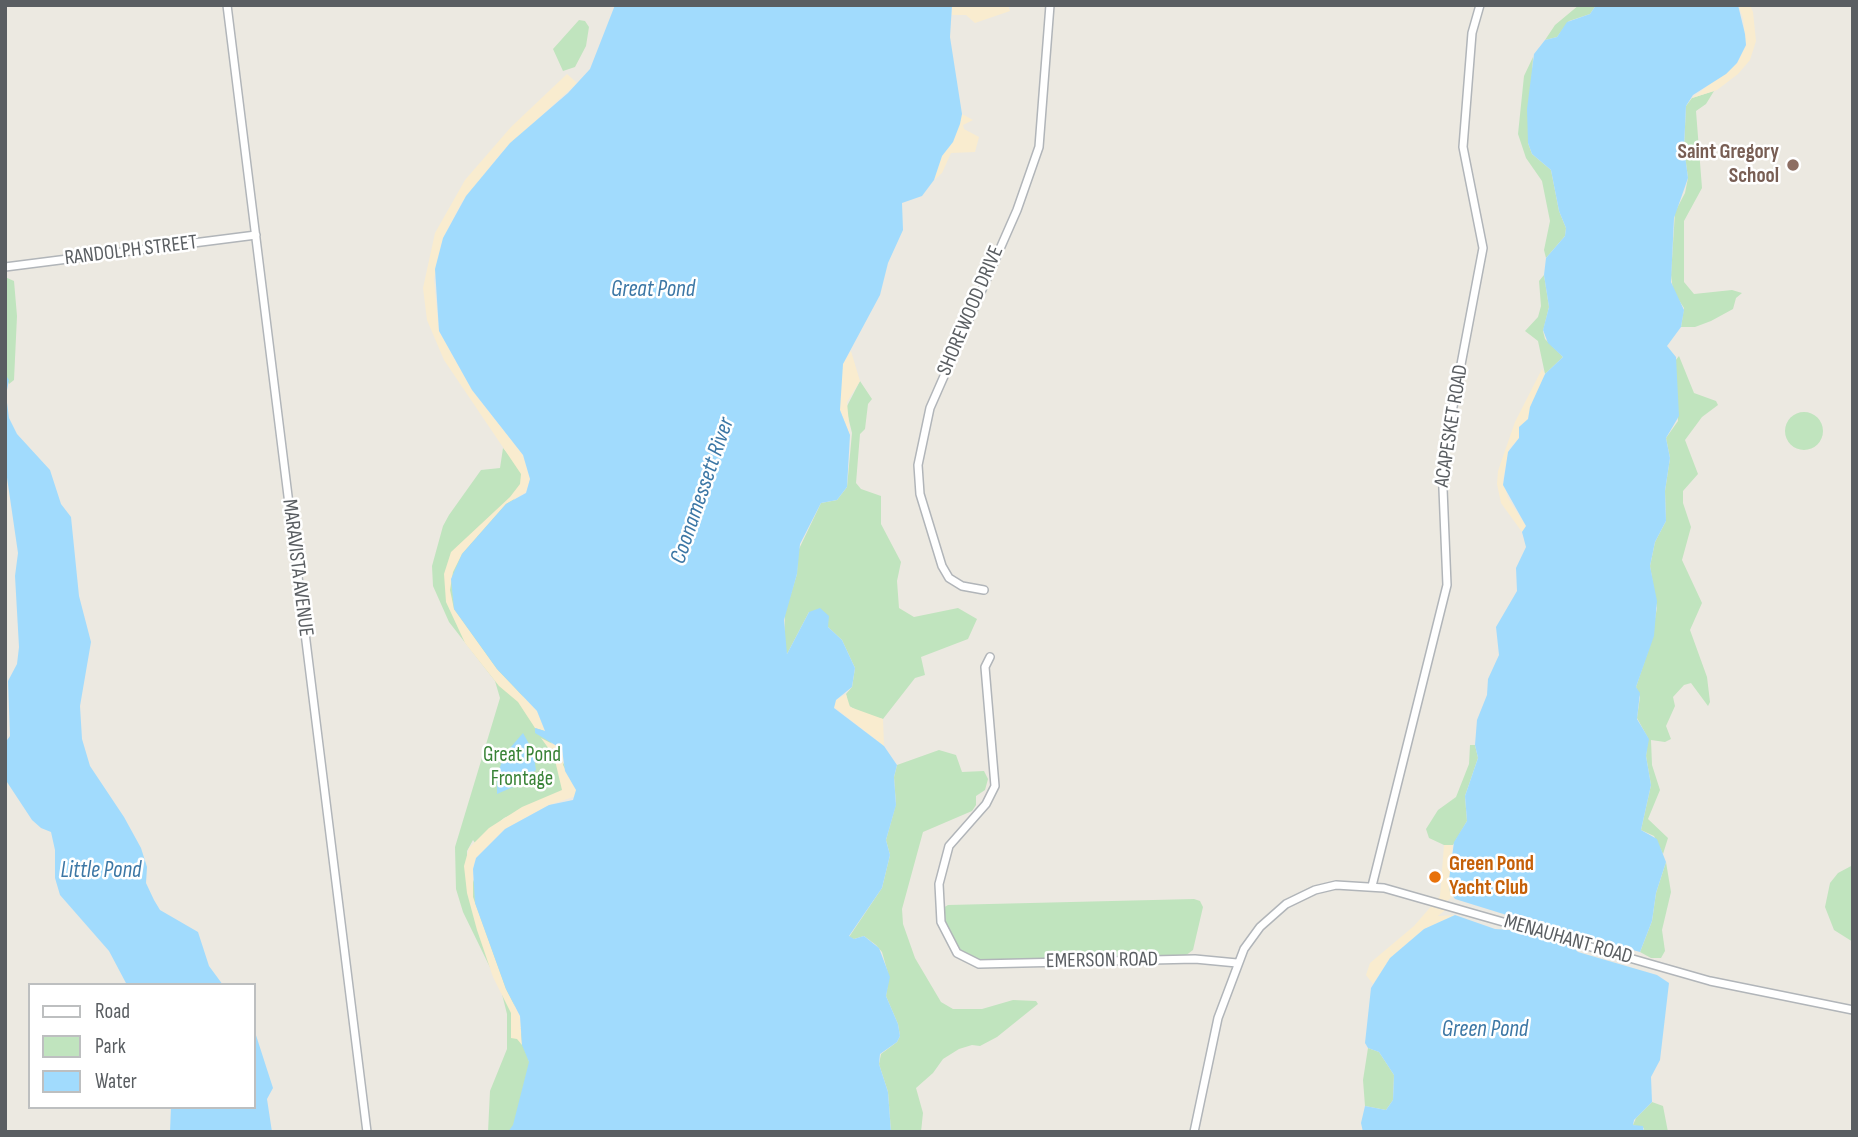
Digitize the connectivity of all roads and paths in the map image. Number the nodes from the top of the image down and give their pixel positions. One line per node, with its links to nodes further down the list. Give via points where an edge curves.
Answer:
1 (226, 5): 4 (main road, MARAVISTA AVENUE)
2 (1050, 5): 6 (main road, SHOREWOOD DRIVE, via 1039,147 1017,210 930,408 918,465 920,494 942,566 949,578 962,586)
3 (1480, 5): 8 (main road, ACAPESKET ROAD, via 1472,33 1463,147 1483,248 1442,465 1447,585)
4 (256, 235): 5 (main road, RANDOLPH STREET); 11 (main road, MARAVISTA AVENUE)
5 (5, 267)
6 (984, 590)
7 (990, 657): 9 (main road, EMERSON ROAD, via 985,667 996,783 986,804 949,846 939,884 942,926 952,947 967,961 989,964 1203,959)
8 (1372, 886): 9 (main road, MENAUHANT ROAD, via 1326,887 1286,904 1251,938); 10 (main road, MENAUHANT ROAD, via 1721,984)
9 (1237, 963): 12 (main road, MENAUHANT ROAD, via 1218,1018)
10 (1853, 1010)
11 (367, 1132)
12 (1194, 1132)

